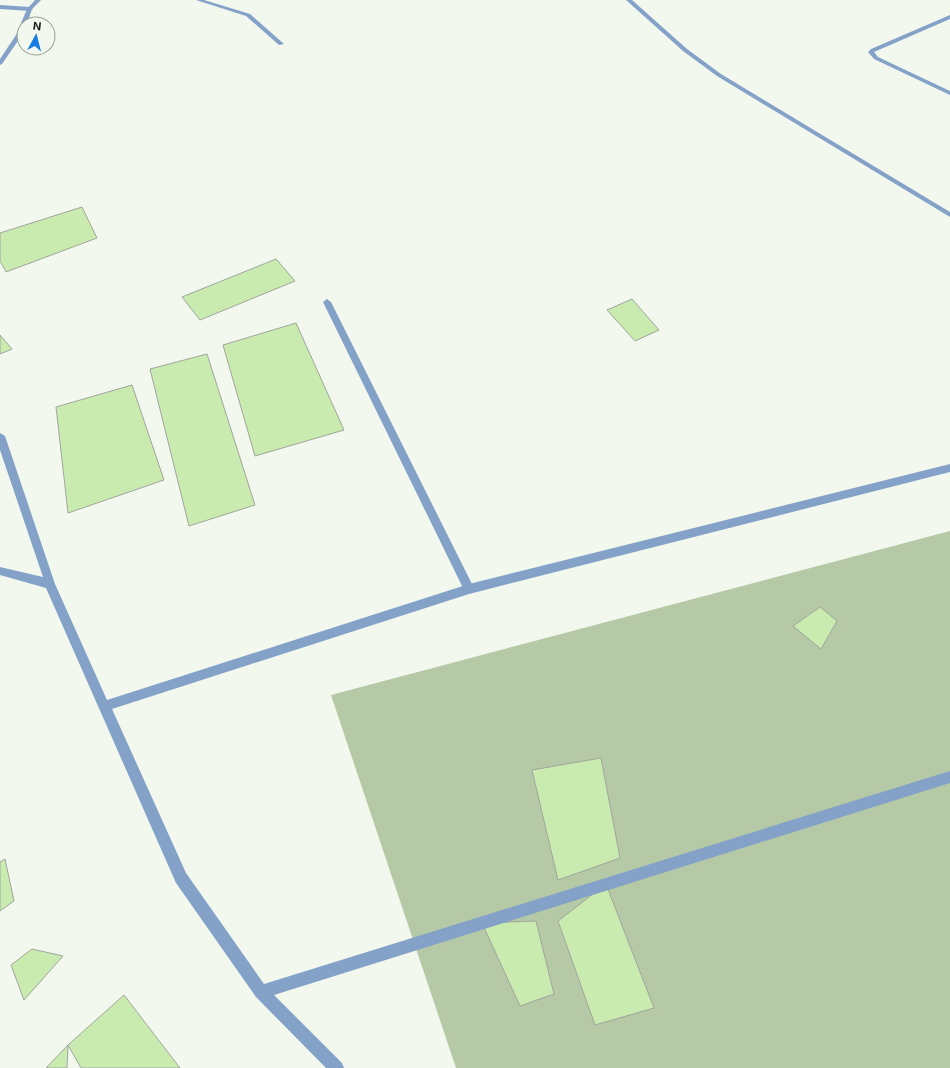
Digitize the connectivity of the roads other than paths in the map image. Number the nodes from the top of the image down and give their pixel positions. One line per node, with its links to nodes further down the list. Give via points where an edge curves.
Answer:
1 (38, 0): 5 (street)
2 (199, 0): 9 (street, via 248,15)
3 (629, 0): 12 (street, via 685,50 719,75)
4 (0, 7): 5 (street)
5 (30, 9): 6 (street)
6 (27, 16)
7 (950, 17): 11 (street, via 871,52 876,58)
8 (16, 40): 10 (street)
9 (281, 44)
10 (0, 63)
11 (950, 93)
12 (950, 215)
13 (327, 302): 18 (street)
14 (0, 436): 17 (street)
15 (950, 468): 18 (street)
16 (0, 571): 17 (street)
17 (50, 584): 19 (street)
18 (469, 589): 19 (street)
19 (105, 706): 21 (street, via 181,878)
20 (950, 777): 21 (street)
21 (261, 992): 22 (street)
22 (337, 1068)

